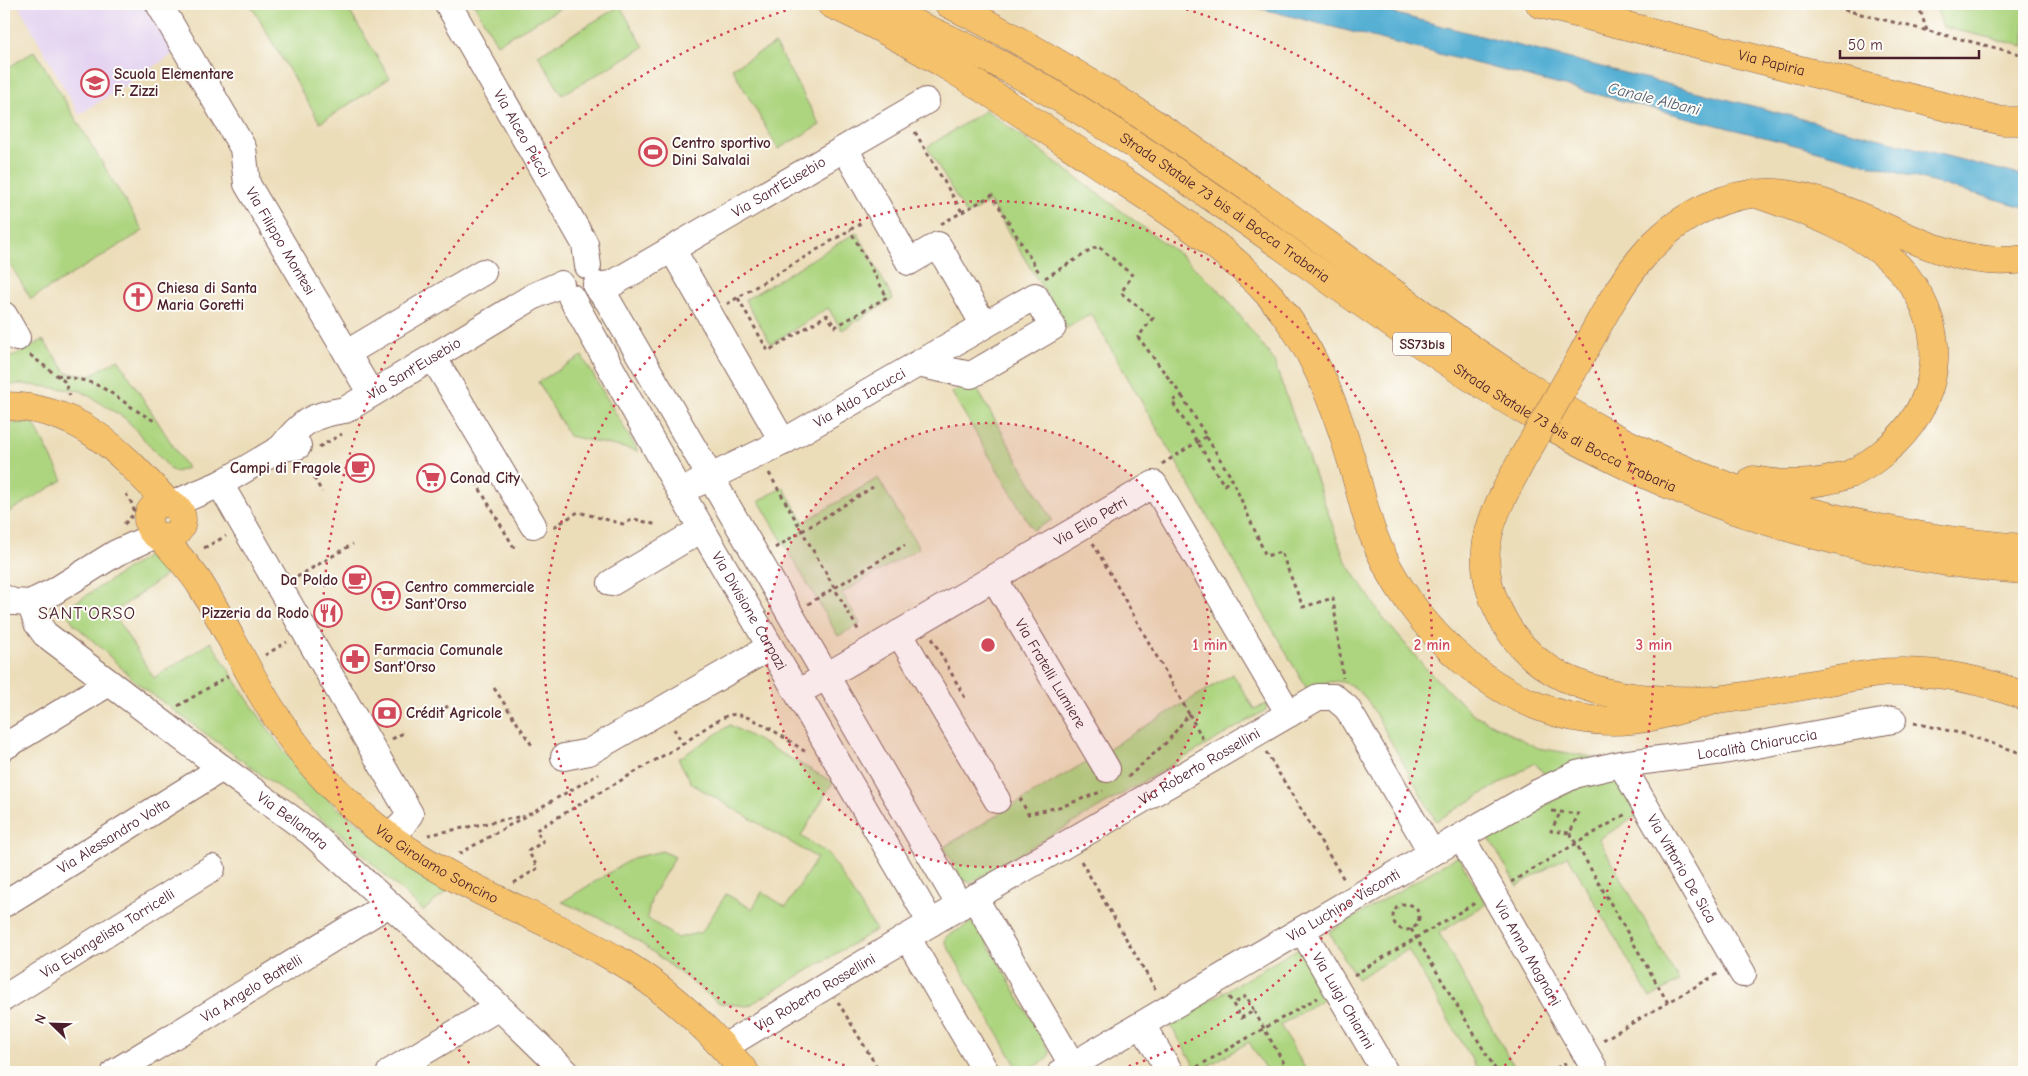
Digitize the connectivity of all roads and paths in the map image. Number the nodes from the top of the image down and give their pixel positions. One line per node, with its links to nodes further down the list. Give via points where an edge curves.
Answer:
1 (159, 4): 30 (street, Via Filippo Montesi, via 243,148 247,184)
2 (448, 4): 23 (street, Via Alceo Pucci, via 585,244)
3 (831, 4): 81 (main road, via 909,43 998,97 1181,221 1230,258 1261,287 1291,322 1316,363 1341,429 1372,530 1388,566 1425,623 1467,665 1517,697 1588,719 1633,720)
4 (868, 4): 64 (main road, Strada Statale 73 bis di Bocca Trabaria / SS73bis, via 983,55 1084,114 1197,187 1464,372 1525,411 1620,462 1716,503 1828,538 1953,562)
5 (949, 4): 42 (main road, Strada Statale 73 bis di Bocca Trabaria / SS73bis, via 1027,45 1127,106 1512,378 1608,433)
6 (1540, 4): 13 (main road, Via Papiria)
7 (1821, 4): 9 (path)
8 (1918, 4): 9 (path)
9 (1928, 32): 10 (path)
10 (2024, 55)
11 (926, 101): 12 (street, Via Sant'Eusebio)
12 (904, 114): 14 (street, Via Sant'Eusebio); 17 (path)
13 (2017, 126)
14 (845, 149): 16 (street); 20 (street, Via Sant'Eusebio)
15 (1754, 193): 21 (main road, via 1791,195 1818,201 1945,252 1986,259); 42 (main road, via 1846,231 1878,250 1905,275 1922,300 1933,331 1935,356 1930,385 1922,406 1903,435 1868,464 1840,477 1809,484 1780,484); 81 (main road, bridge, via 1726,199 1698,211 1651,247 1620,289 1523,458 1494,513 1486,549 1493,595 1504,621 1516,640 1546,668 1594,690 1630,697)
16 (881, 211): 19 (path); 28 (street, via 910,262 938,245)
17 (962, 212): 18 (path); 35 (path, via 992,195 1043,279 1098,246 1132,275 1121,293 1153,318 1138,337)
18 (939, 225)
19 (850, 230): 25 (path); 25 (path, via 886,297 835,327 827,315 768,352)
20 (672, 249): 23 (street, Via Sant'Eusebio, via 631,272); 27 (street)
21 (2024, 259)
22 (483, 272): 30 (street)
23 (591, 273): 24 (street, Via Sant'Eusebio, via 577,263 566,268 561,278); 43 (street)
24 (566, 291): 31 (street, Via Sant'Eusebio, via 534,296); 50 (street, Via Divisione Carpazi)
25 (738, 298): 27 (path)
26 (4, 315): 29 (street)
27 (710, 315): 39 (street)
28 (984, 325): 32 (street, Via Aldo Iacucci); 32 (street, Via Aldo Iacucci, via 1035,296 1053,327 971,375)
29 (17, 338): 33 (path, via 18,346)
30 (347, 353): 34 (street, Via Filippo Montesi)
31 (433, 357): 34 (street, Via Sant'Eusebio); 53 (street)
32 (917, 364): 39 (street, Via Aldo Iacucci)
33 (57, 375): 36 (path, via 64,381); 38 (path, via 82,379 102,388)
34 (371, 394): 40 (street, Via Sant'Eusebio, via 345,410 331,429)
35 (1182, 396): 44 (path); 44 (path, via 1172,401 1224,485)
36 (72, 401)
37 (4, 406): 51 (main road, Via Girolamo Soncino, via 38,410 82,424 125,458)
38 (157, 422)
39 (782, 442): 41 (street, Via Aldo Iacucci)
40 (292, 453): 46 (street, Via Sant'Eusebio); 49 (path)
41 (758, 453): 43 (street, Via Aldo Iacucci); 55 (path)
42 (1678, 467): 61 (main road, Strada Statale 73 bis di Bocca Trabaria / SS73bis, via 1832,517 1980,545)
43 (711, 477): 50 (street, Via Aldo Iacucci); 63 (street)
44 (1232, 479): 82 (path, via 1266,556 1282,552 1304,607 1333,598)
45 (470, 481): 62 (path, via 474,479)
46 (220, 484): 51 (street, Via Sant'Eusebio); 106 (street, via 410,814)
47 (873, 487): 55 (path)
48 (124, 491): 57 (path, via 134,511)
49 (322, 492)
50 (681, 493): 54 (street, Via Divisione Carpazi)
51 (164, 520): 57 (street, Via Sant'Eusebio); 106 (main road, Via Girolamo Soncino, via 271,709 293,741 334,788)
52 (657, 524): 53 (path, via 634,518 623,524 578,512)
53 (543, 527)
54 (702, 530): 67 (street); 74 (street, Via Divisione Carpazi)
55 (802, 531): 63 (path); 68 (path)
56 (228, 534): 60 (path)
57 (118, 541): 70 (street, Via Sant'Eusebio, via 53,592)
58 (353, 544): 66 (path)
59 (904, 545): 68 (path)
60 (204, 548)
61 (2024, 548)
62 (516, 551)
63 (758, 559): 71 (street)
64 (2024, 570)
65 (994, 578): 72 (street, Via Elio Petri); 84 (street, Via Elio Petri, via 1154,484); 98 (street, Via Fratelli Lumiere)
66 (292, 580)
67 (611, 583)
68 (834, 588): 71 (path); 73 (path)
69 (4, 598): 70 (street)
70 (30, 603): 77 (street, Via Bellandra, via 45,634)
71 (790, 615): 76 (street)
72 (899, 633): 76 (street, Via Elio Petri); 99 (street)
73 (862, 638)
74 (770, 647): 79 (street, Via Divisione Carpazi); 94 (street, via 589,752)
75 (235, 672): 85 (path)
76 (826, 676): 79 (street, Via Elio Petri); 115 (street)
77 (109, 683): 85 (street, Via Bellandra); 90 (street)
78 (494, 688): 91 (path)
79 (797, 693): 118 (street, Via Divisione Carpazi)
80 (2024, 696): 81 (main road, via 1938,672 1894,672)
81 (1715, 700)
82 (1347, 708): 84 (street, Via Roberto Rossellini, via 1334,697 1318,697); 110 (street)
83 (1189, 714): 95 (path)
84 (1289, 714): 88 (street, Via Roberto Rossellini)
85 (158, 718): 97 (street, Via Bellandra)
86 (1893, 720): 93 (path, via 1937,727); 96 (street, Località Chiaruccia, via 1723,751)
87 (674, 728): 89 (path)
88 (1255, 733): 95 (street, Via Roberto Rossellini); 114 (path)
89 (683, 744): 92 (path, via 728,715 738,714); 112 (path, via 536,830 543,842 528,851 538,868)
90 (4, 747)
91 (533, 747)
92 (809, 754)
93 (2024, 754)
94 (564, 758)
95 (1213, 758): 108 (street, Via Roberto Rossellini)
96 (1621, 764): 100 (street, Via Vittorio De Sica); 101 (street, Via Luchino Visconti, via 1577,774)
97 (222, 768): 116 (street, Via Alessandro Volta); 117 (street, Via Bellandra, via 310,832)
98 (1106, 769)
99 (997, 800)
100 (1644, 804): 109 (path); 123 (street, Via Vittorio De Sica)
101 (1517, 805): 102 (path); 107 (street, Via Luchino Visconti)
102 (1560, 813): 104 (path, via 1552,831); 104 (path, via 1578,814)
103 (526, 816): 105 (path)
104 (1570, 833): 109 (path)
105 (419, 836)
106 (389, 837): 135 (main road, Via Girolamo Soncino, via 436,868 620,962 676,1001)
107 (1462, 837): 110 (street, Via Luchino Visconti); 113 (street, Via Anna Magnani)
108 (1069, 842): 115 (street, Via Roberto Rossellini); 131 (path)
109 (1576, 843): 113 (path); 128 (path)
110 (1432, 853): 114 (street, Via Luchino Visconti)
111 (212, 868): 127 (street, Via Evangelista Torricelli)
112 (509, 886)
113 (1493, 892): 122 (path); 136 (street, Via Anna Magnani)
114 (1355, 899): 120 (street, Via Luchino Visconti)
115 (967, 902): 118 (street, Via Roberto Rossellini); 137 (street, Via Luchino Visconti)
116 (4, 904)
117 (388, 904): 130 (street, Via Bellandra, via 450,958); 138 (street, Via Angelo Battelli)
118 (931, 923): 121 (street, Via Roberto Rossellini)
119 (1411, 928): 119 (path, via 1418,919 1417,911 1407,904 1399,905 1393,912 1395,925 1402,930); 122 (path)
120 (1302, 930): 124 (street, Via Luchino Visconti); 126 (street, Via Luigi Chiarini)
121 (907, 937): 125 (street, Via Roberto Rossellini); 143 (street)
122 (1416, 938): 126 (path); 148 (path)
123 (1740, 968): 128 (path)
124 (1219, 979): 129 (path); 131 (street, Via Luchino Visconti)
125 (827, 984): 135 (street, Via Roberto Rossellini); 142 (path)
126 (1335, 987): 134 (path); 147 (street, Via Luigi Chiarini)
127 (4, 998)
128 (1668, 1003): 136 (path)
129 (1233, 1004): 132 (path, via 1246,996); 132 (path, via 1240,1018)
130 (499, 1007): 139 (street); 140 (street, Via Bellandra)
131 (1167, 1010): 133 (street, Via Luchino Visconti)
132 (1254, 1010): 134 (path)
133 (1142, 1025): 137 (street, Via Luchino Visconti); 144 (street)
134 (1264, 1028): 145 (path); 146 (path)
135 (724, 1047): 141 (main road, Via Girolamo Soncino)
136 (1589, 1060)
137 (1067, 1069)
138 (115, 1072)
139 (390, 1072)
140 (566, 1072)
141 (744, 1072)
142 (880, 1072)
143 (986, 1072)
144 (1170, 1072)
145 (1188, 1072)
146 (1290, 1072)
147 (1385, 1072)
148 (1497, 1072)

